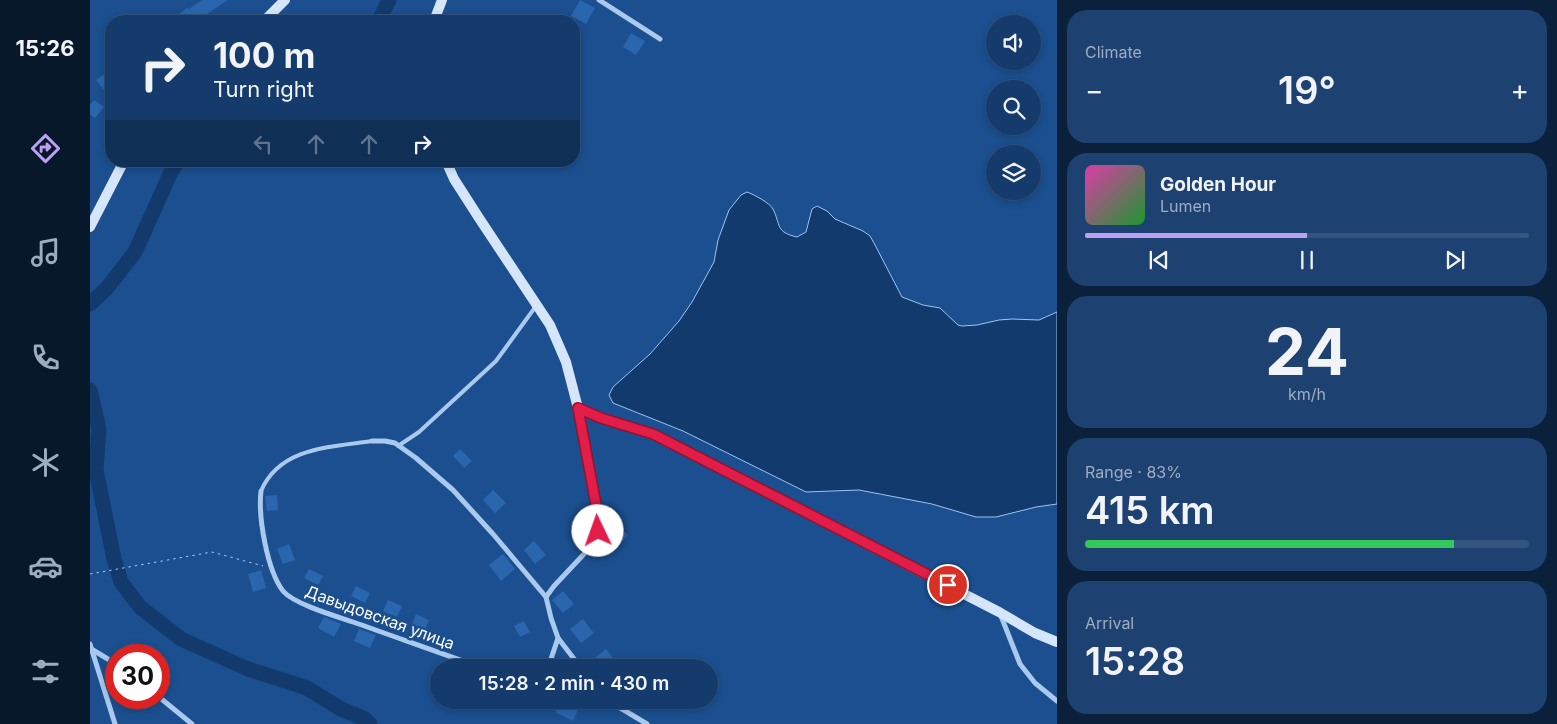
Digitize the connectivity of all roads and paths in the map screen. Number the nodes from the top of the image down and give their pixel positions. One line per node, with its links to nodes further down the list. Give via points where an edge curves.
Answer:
1 (285, 0): 4 (street)
2 (442, 0): 5 (street)
3 (599, 0): 6 (street)
4 (270, 15)
5 (436, 15)
6 (660, 39)
7 (121, 167): 9 (street)
8 (449, 167): 10 (street)
9 (90, 228)
10 (537, 305): 11 (street, via 561,349); 13 (lane, via 496,361 419,432)
11 (578, 408): 17 (street, via 598,531 584,554); 18 (street, via 653,434)
12 (372, 441): 13 (street, via 386,441); 14 (lane, via 291,458 273,471)
13 (398, 446): 17 (street, via 453,490)
14 (261, 491): 15 (street, Давыдовская улица, via 263,536)
15 (273, 569): 16 (path, via 212,552); 24 (street, Давыдовская улица, via 283,590 296,600)
16 (90, 574)
17 (546, 597): 19 (street)
18 (999, 612): 20 (street); 27 (street, via 1020,664 1036,684)
19 (558, 638): 25 (street); 26 (street)
20 (1057, 642)
21 (90, 644): 22 (street)
22 (93, 650): 23 (street); 30 (street)
23 (105, 657)
24 (458, 659)
25 (551, 659)
26 (574, 659)
27 (1057, 701)
28 (170, 706): 31 (street)
29 (622, 709): 32 (street)
30 (115, 724)
31 (192, 724)
32 (647, 724)

